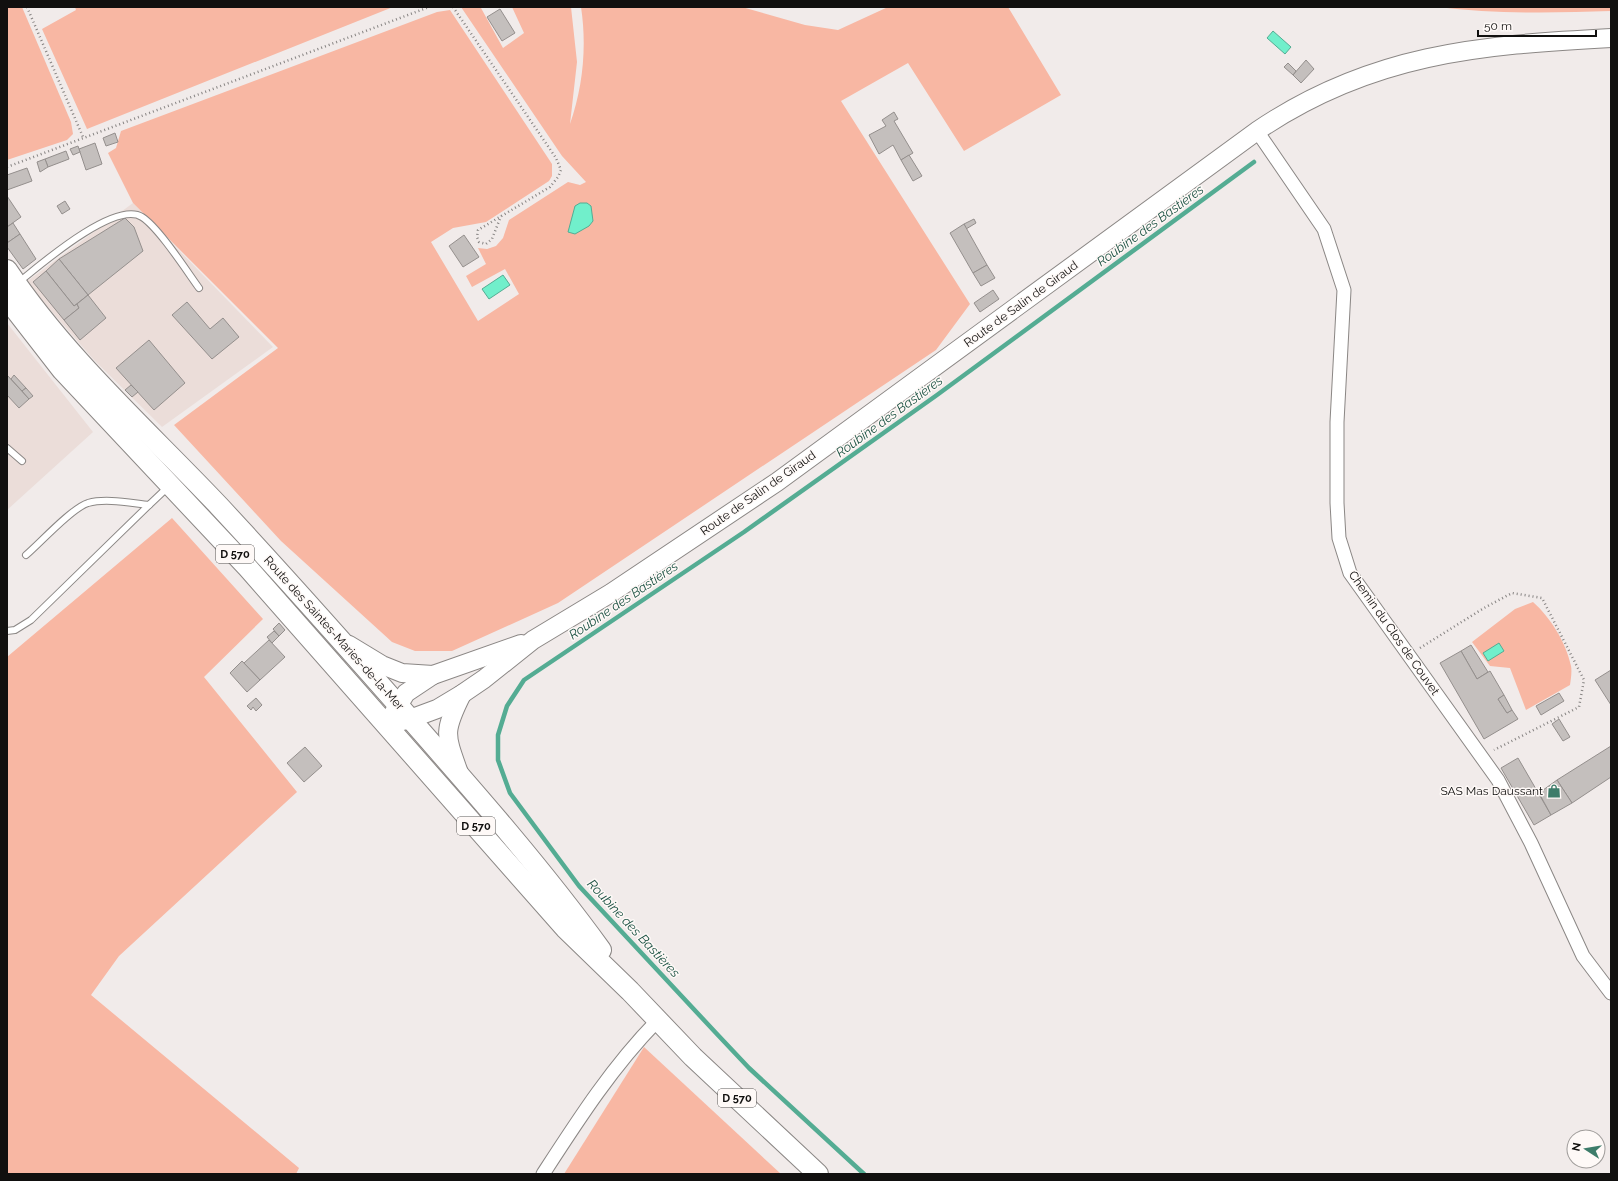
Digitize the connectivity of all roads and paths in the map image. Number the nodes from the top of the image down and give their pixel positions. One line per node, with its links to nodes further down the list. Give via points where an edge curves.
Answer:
1 (27, 7): 6 (path)
2 (429, 7): 6 (path)
3 (453, 7): 8 (path, via 556,158 561,170 550,187)
4 (1611, 38): 5 (main road, Route de Salin de Giraud, via 1491,47 1431,56 1394,65 1310,98)
5 (1258, 131): 17 (main road, Route de Salin de Giraud, via 777,482 611,593); 19 (street, Chemin du Clos de Couvet, via 1324,229 1344,290 1337,422 1339,538 1350,573)
6 (83, 137): 7 (path)
7 (7, 167)
8 (502, 216): 8 (path, via 478,230 479,242 486,244 492,239)
9 (11, 285): 10 (lane, via 60,247 110,219 125,214 140,216 151,224); 13 (main road, Route des Saintes-Maries-de-la-Mer / D 570, via 69,364)
10 (199, 288)
11 (7, 448): 12 (lane)
12 (22, 461)
13 (178, 478): 14 (lane); 18 (main road, Route des Saintes-Maries-de-la-Mer / D 570, via 263,553)
14 (149, 505): 15 (lane, via 100,502 87,504 75,511); 16 (lane, via 30,620 15,630)
15 (26, 555)
16 (7, 631)
17 (533, 640): 20 (main road, Route de Salin de Giraud); 21 (main road, Route de Salin de Giraud)
18 (331, 645): 20 (main road, Route de Salin de Giraud, via 402,673); 22 (main road, Route des Saintes-Maries-de-la-Mer / D 570); 23 (main road, Route des Saintes-Maries-de-la-Mer / D 570)
19 (1410, 654): 24 (street, Chemin du Clos de Couvet); 24 (path, via 1512,593 1542,598 1584,680 1579,707)
20 (432, 675): 22 (main road, Route de Salin de Giraud, via 412,687)
21 (462, 694): 22 (main road, Route de Salin de Giraud, via 437,709); 25 (main road, via 450,719 447,733)
22 (404, 712): 23 (main road, Route de Salin de Giraud); 25 (main road, Route des Saintes-Maries-de-la-Mer / D 570)
23 (387, 725): 26 (main road, Route des Saintes-Maries-de-la-Mer / D 570, via 565,928)
24 (1481, 756): 27 (street, Chemin du Clos de Couvet, via 1498,780 1531,843 1583,956)
25 (460, 776): 26 (main road, Route des Saintes-Maries-de-la-Mer / D 570, via 577,917)
26 (630, 991): 28 (main road, Route des Saintes-Maries-de-la-Mer / D 570)
27 (1611, 993)
28 (657, 1021): 29 (street, via 599,1089); 30 (main road, Route des Saintes-Maries-de-la-Mer / D 570)
29 (543, 1174)
30 (818, 1174)

